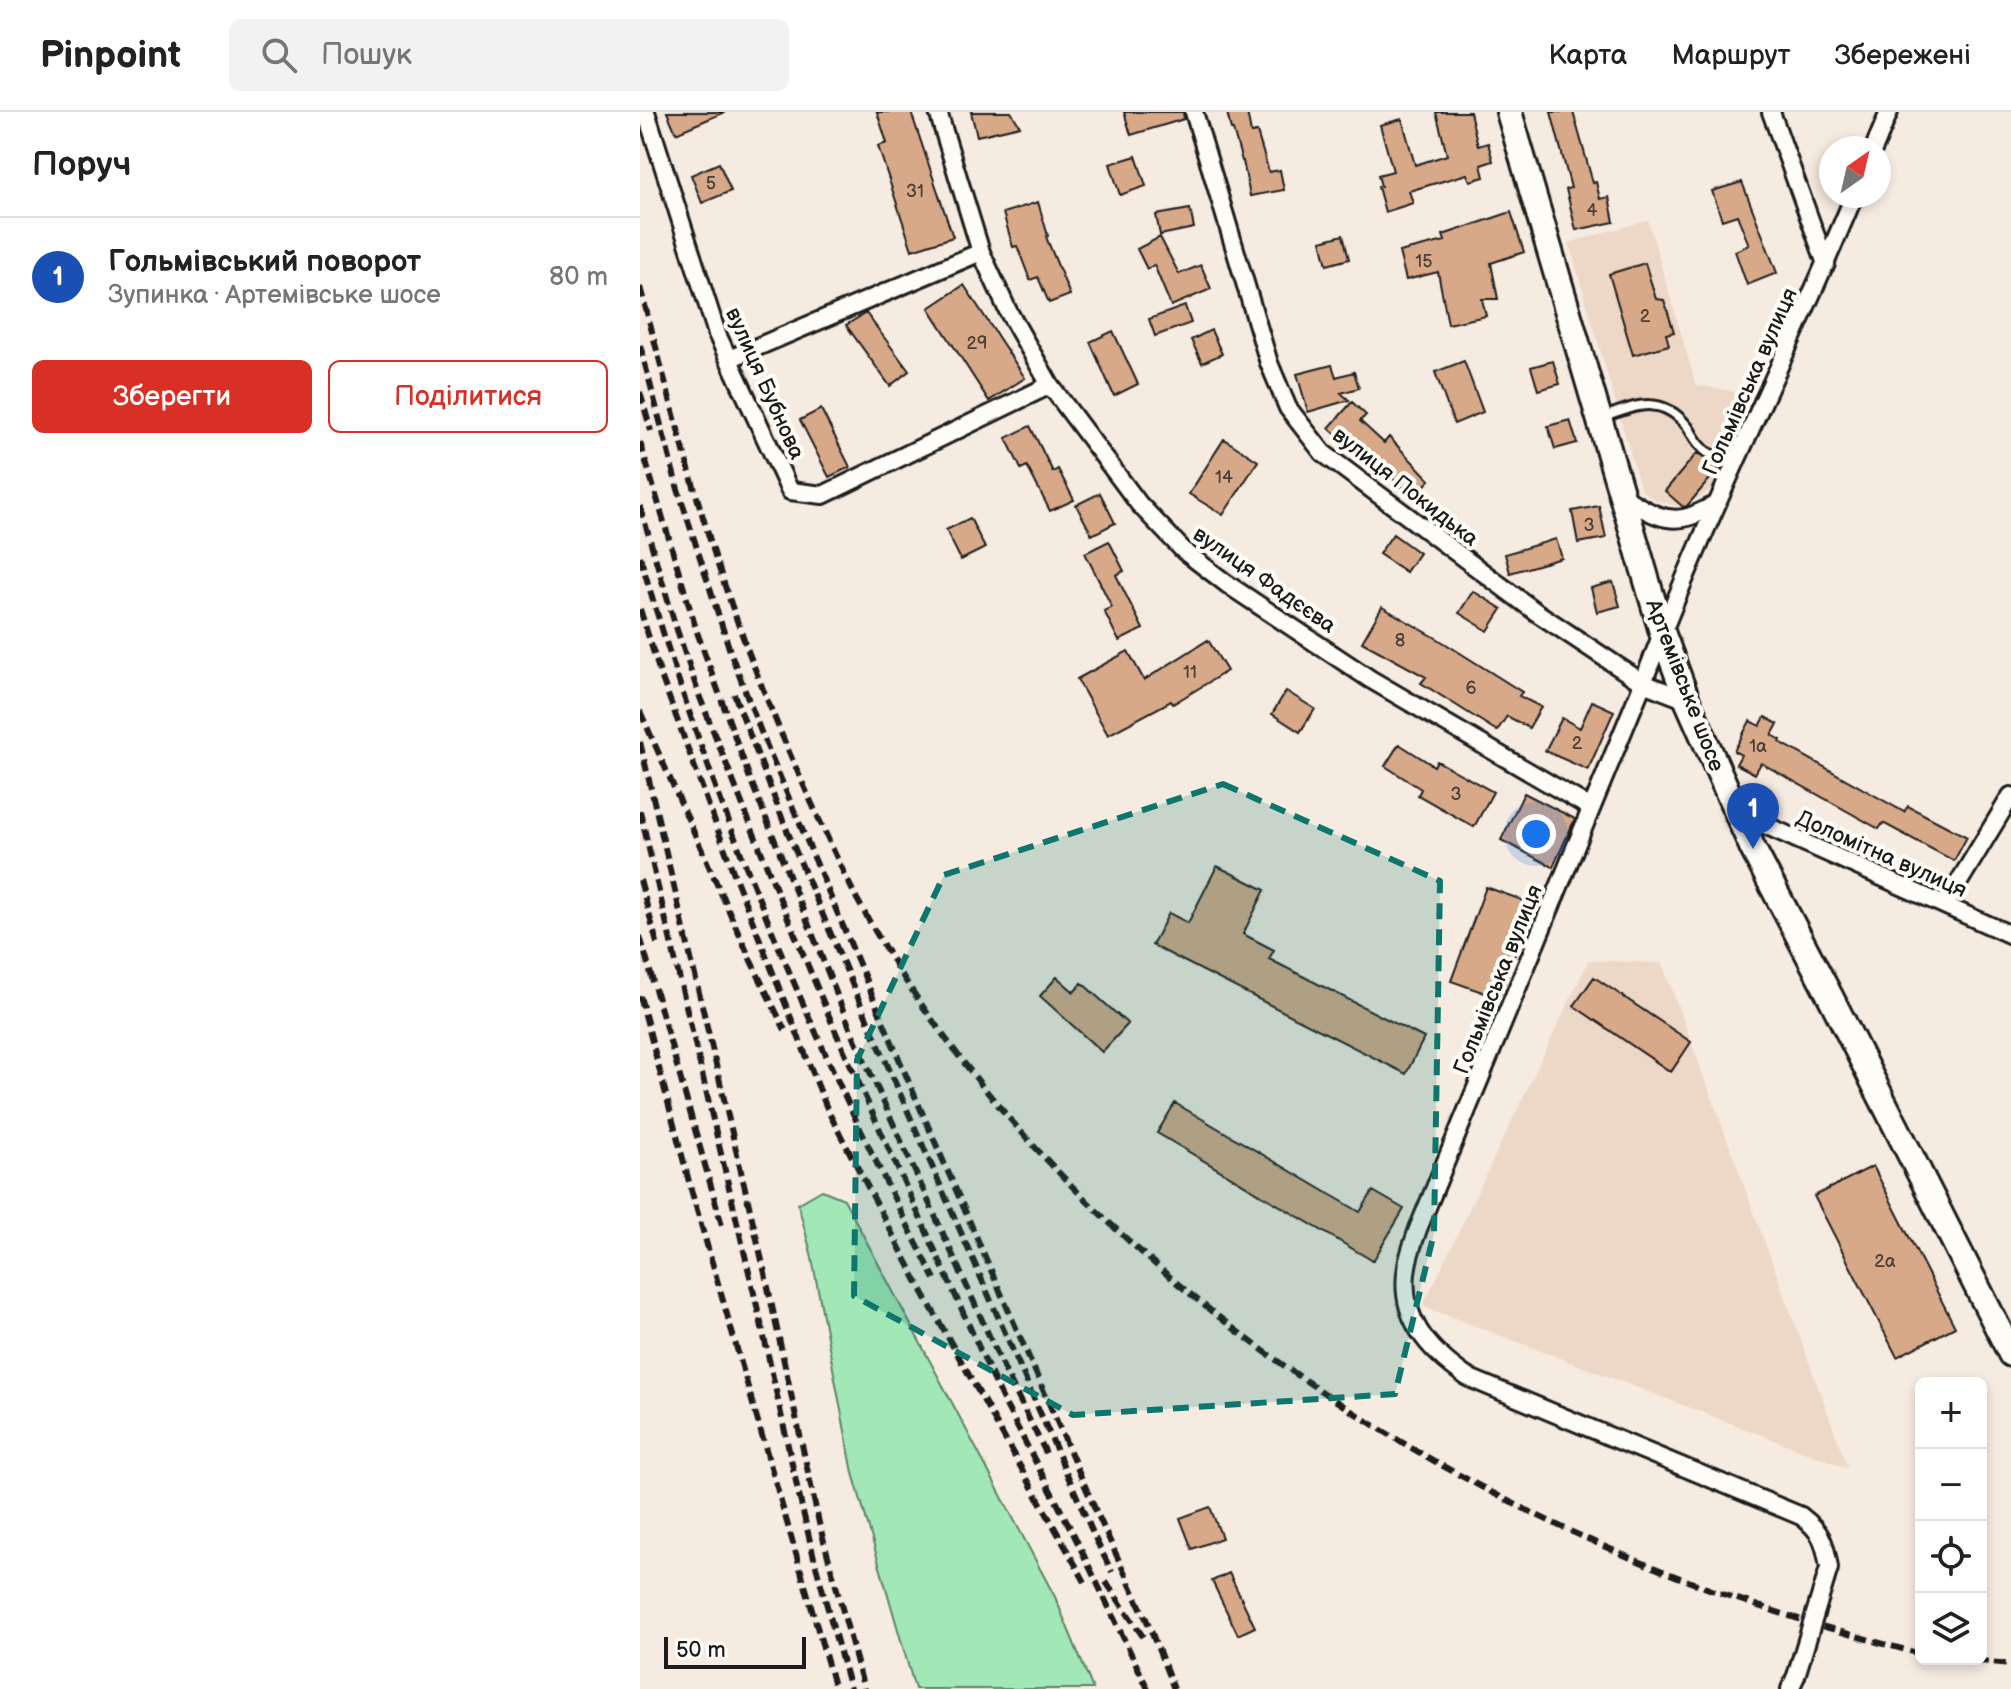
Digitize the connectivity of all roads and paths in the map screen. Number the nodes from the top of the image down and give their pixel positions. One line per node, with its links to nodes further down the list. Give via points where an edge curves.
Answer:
1 (646, 112): 11 (street, вулиця Бубнова)
2 (938, 112): 9 (street, вулиця Фадєєва)
3 (1194, 112): 18 (street, вулиця Покидька, via 1269,363 1288,408 1314,442 1536,612)
4 (1509, 112): 13 (main road, Артемівське шосе)
5 (1771, 112): 10 (street)
6 (1889, 112): 7 (street)
7 (1879, 136)
8 (1849, 208): 10 (street, Гольмівська вулиця)
9 (981, 252): 11 (street); 12 (street, вулиця Фадєєва)
10 (1826, 264): 14 (street, Гольмівська вулиця)
11 (729, 359): 12 (street, вулиця Бубнова, via 790,491 823,495)
12 (1050, 385): 21 (street, вулиця Фадєєва, via 1139,504 1184,551 1370,679)
13 (1599, 419): 14 (lane, via 1649,404 1665,408 1707,452); 15 (main road, Артемівське шосе)
14 (1736, 463): 16 (street, Гольмівська вулиця)
15 (1622, 496): 16 (street, via 1670,519); 17 (main road, Артемівське шосе)
16 (1717, 504): 17 (street, Гольмівська вулиця)
17 (1662, 632): 18 (street, Гольмівська вулиця); 19 (main road, Артемівське шосе)
18 (1643, 683): 19 (street, вулиця Покидька); 21 (street, Гольмівська вулиця)
19 (1687, 700): 22 (main road, Артемівське шосе)
20 (2011, 796): 23 (street)
21 (1591, 808): 26 (street, Гольмівська вулиця, bridge, via 1418,1229 1407,1265 1405,1299 1423,1338 1467,1377 1801,1516 1815,1527 1826,1545 1829,1568)
22 (1736, 812): 23 (street, Доломітна вулиця); 25 (main road, Артемівське шосе)
23 (1945, 905): 24 (street, Доломітна вулиця)
24 (2011, 935)
25 (2011, 1354)
26 (1793, 1682)

